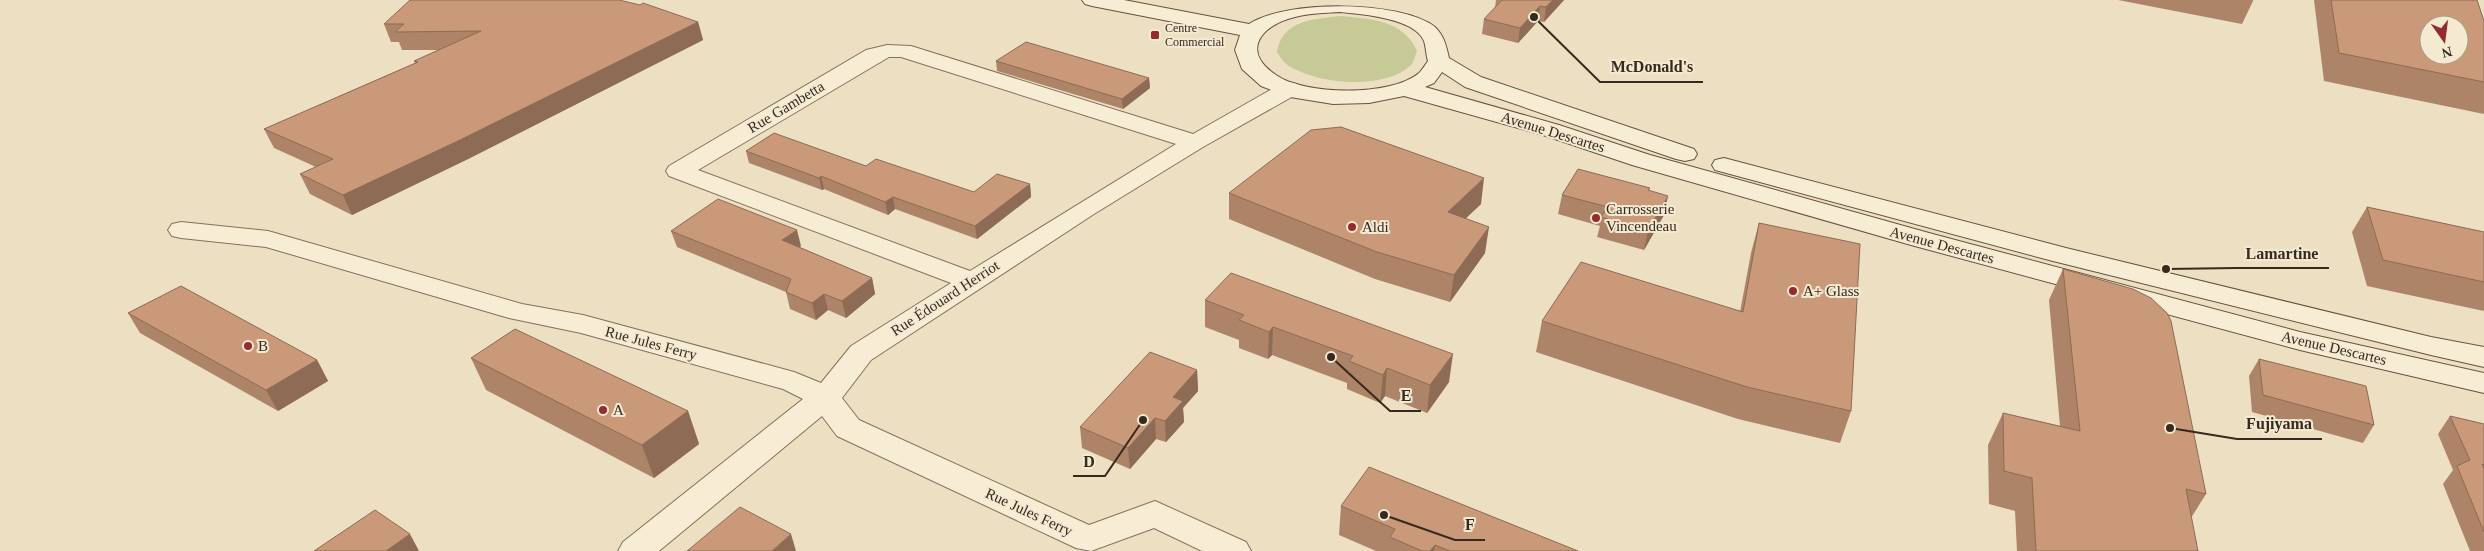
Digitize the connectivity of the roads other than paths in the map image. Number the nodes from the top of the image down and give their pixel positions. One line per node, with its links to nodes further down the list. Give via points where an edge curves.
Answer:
1 (1092, 0): 2 (street)
2 (1253, 31): 3 (street, via 1263,23 1296,11 1340,6 1363,8 1415,23 1431,36 1440,50); 4 (street, via 1246,43 1246,56 1253,68 1268,80)
3 (1439, 62): 5 (street, via 1422,81); 9 (street, Avenue Descartes, via 1473,82 1686,154 2059,254)
4 (1289, 89): 5 (street, via 1323,97 1352,98 1380,96); 6 (street, Rue Édouard Herriot)
5 (1405, 89): 10 (street, Avenue Descartes, via 1930,242 2300,341)
6 (1195, 142): 8 (street, Rue Édouard Herriot); 8 (street, Rue Gambetta, via 903,51 887,51 874,55 678,171)
7 (181, 230): 11 (street, Rue Jules Ferry, via 268,239 519,312 583,324 794,382)
8 (971, 281): 11 (street, Rue Édouard Herriot, via 861,353)
9 (2484, 357)
10 (2484, 383)
11 (825, 398): 12 (street, Rue Jules Ferry, via 848,428); 13 (street, Rue Édouard Herriot)
12 (1088, 545): 14 (street, Rue Jules Ferry, via 1155,514)
13 (635, 551)
14 (1234, 551)

